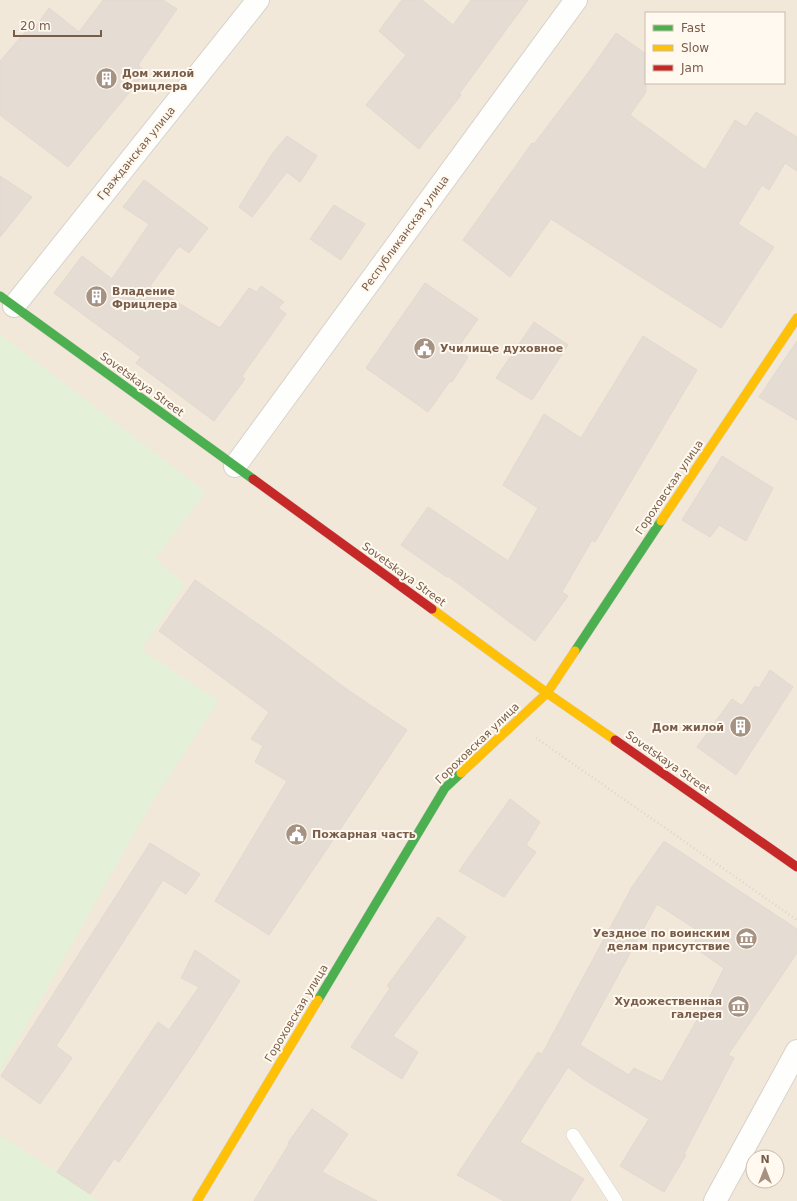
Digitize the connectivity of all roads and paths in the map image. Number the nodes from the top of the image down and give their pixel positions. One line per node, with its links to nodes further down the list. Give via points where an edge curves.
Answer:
1 (258, 0): 3 (street, Гражданская улица)
2 (576, 0): 5 (street, Республиканская улица)
3 (7, 301): 5 (street, Sovetskaya Street)
4 (797, 318): 6 (street, Гороховская улица)
5 (235, 466): 6 (street, Sovetskaya Street)
6 (547, 692): 7 (street, Гороховская улица); 8 (street, Sovetskaya Street)
7 (514, 723): 9 (path); 12 (street, Гороховская улица, via 445,788)
8 (797, 867)
9 (797, 920)
10 (797, 1051): 14 (street)
11 (573, 1134): 13 (lane)
12 (197, 1201)
13 (616, 1201)
14 (715, 1201)

